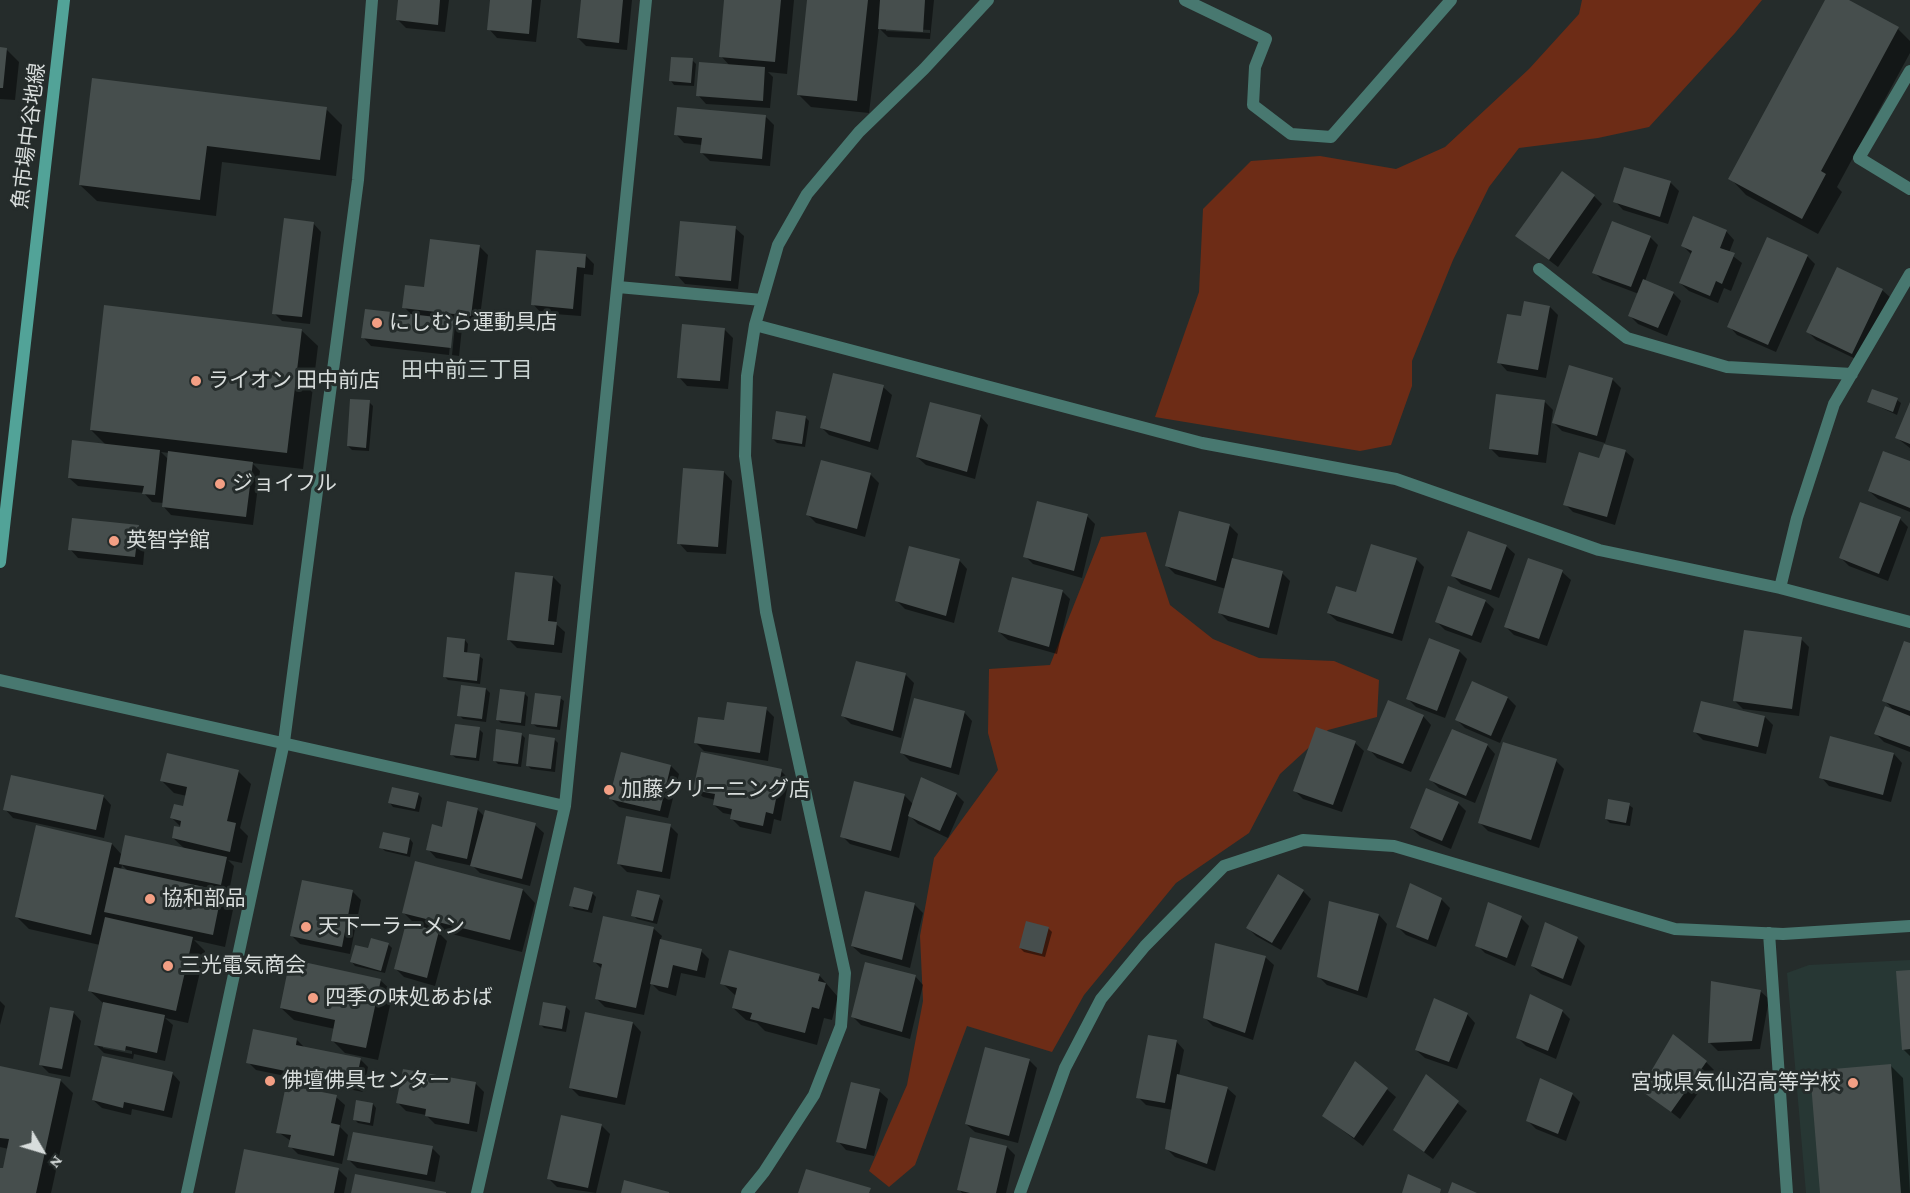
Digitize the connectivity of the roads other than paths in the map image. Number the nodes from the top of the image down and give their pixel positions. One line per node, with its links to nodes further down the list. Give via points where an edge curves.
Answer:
1 (64, 0): 15 (street, 魚市場中谷地線)
2 (372, 0): 19 (street, via 358,180)
3 (646, 0): 11 (street)
4 (988, 0): 12 (street, via 859,132 807,194 778,244)
5 (1185, 0): 6 (street, via 1266,39 1255,67 1253,105 1292,134 1331,137)
6 (1451, 0)
7 (1910, 71): 8 (street, via 1859,158)
8 (1910, 189)
9 (1539, 269): 14 (street, via 1627,338 1727,367)
10 (1910, 274): 14 (street)
11 (618, 287): 12 (street); 20 (street)
12 (762, 300): 13 (street)
13 (755, 325): 16 (street, via 1202,443 1396,479 1599,550); 25 (street, via 747,376 745,456 766,612 845,973 841,1026 814,1095)
14 (1852, 374): 16 (street, via 1834,404 1797,518)
15 (0, 562)
16 (1780, 588): 17 (street)
17 (1910, 622)
18 (0, 680): 19 (street)
19 (284, 742): 20 (street); 23 (street)
20 (565, 806): 24 (street)
21 (1910, 926): 22 (street)
22 (1769, 933): 26 (street, via 1675,929 1395,846 1303,840 1224,866 1145,946 1101,999 1065,1068); 27 (street)
23 (187, 1193)
24 (477, 1193)
25 (747, 1193)
26 (1020, 1193)
27 (1787, 1193)

